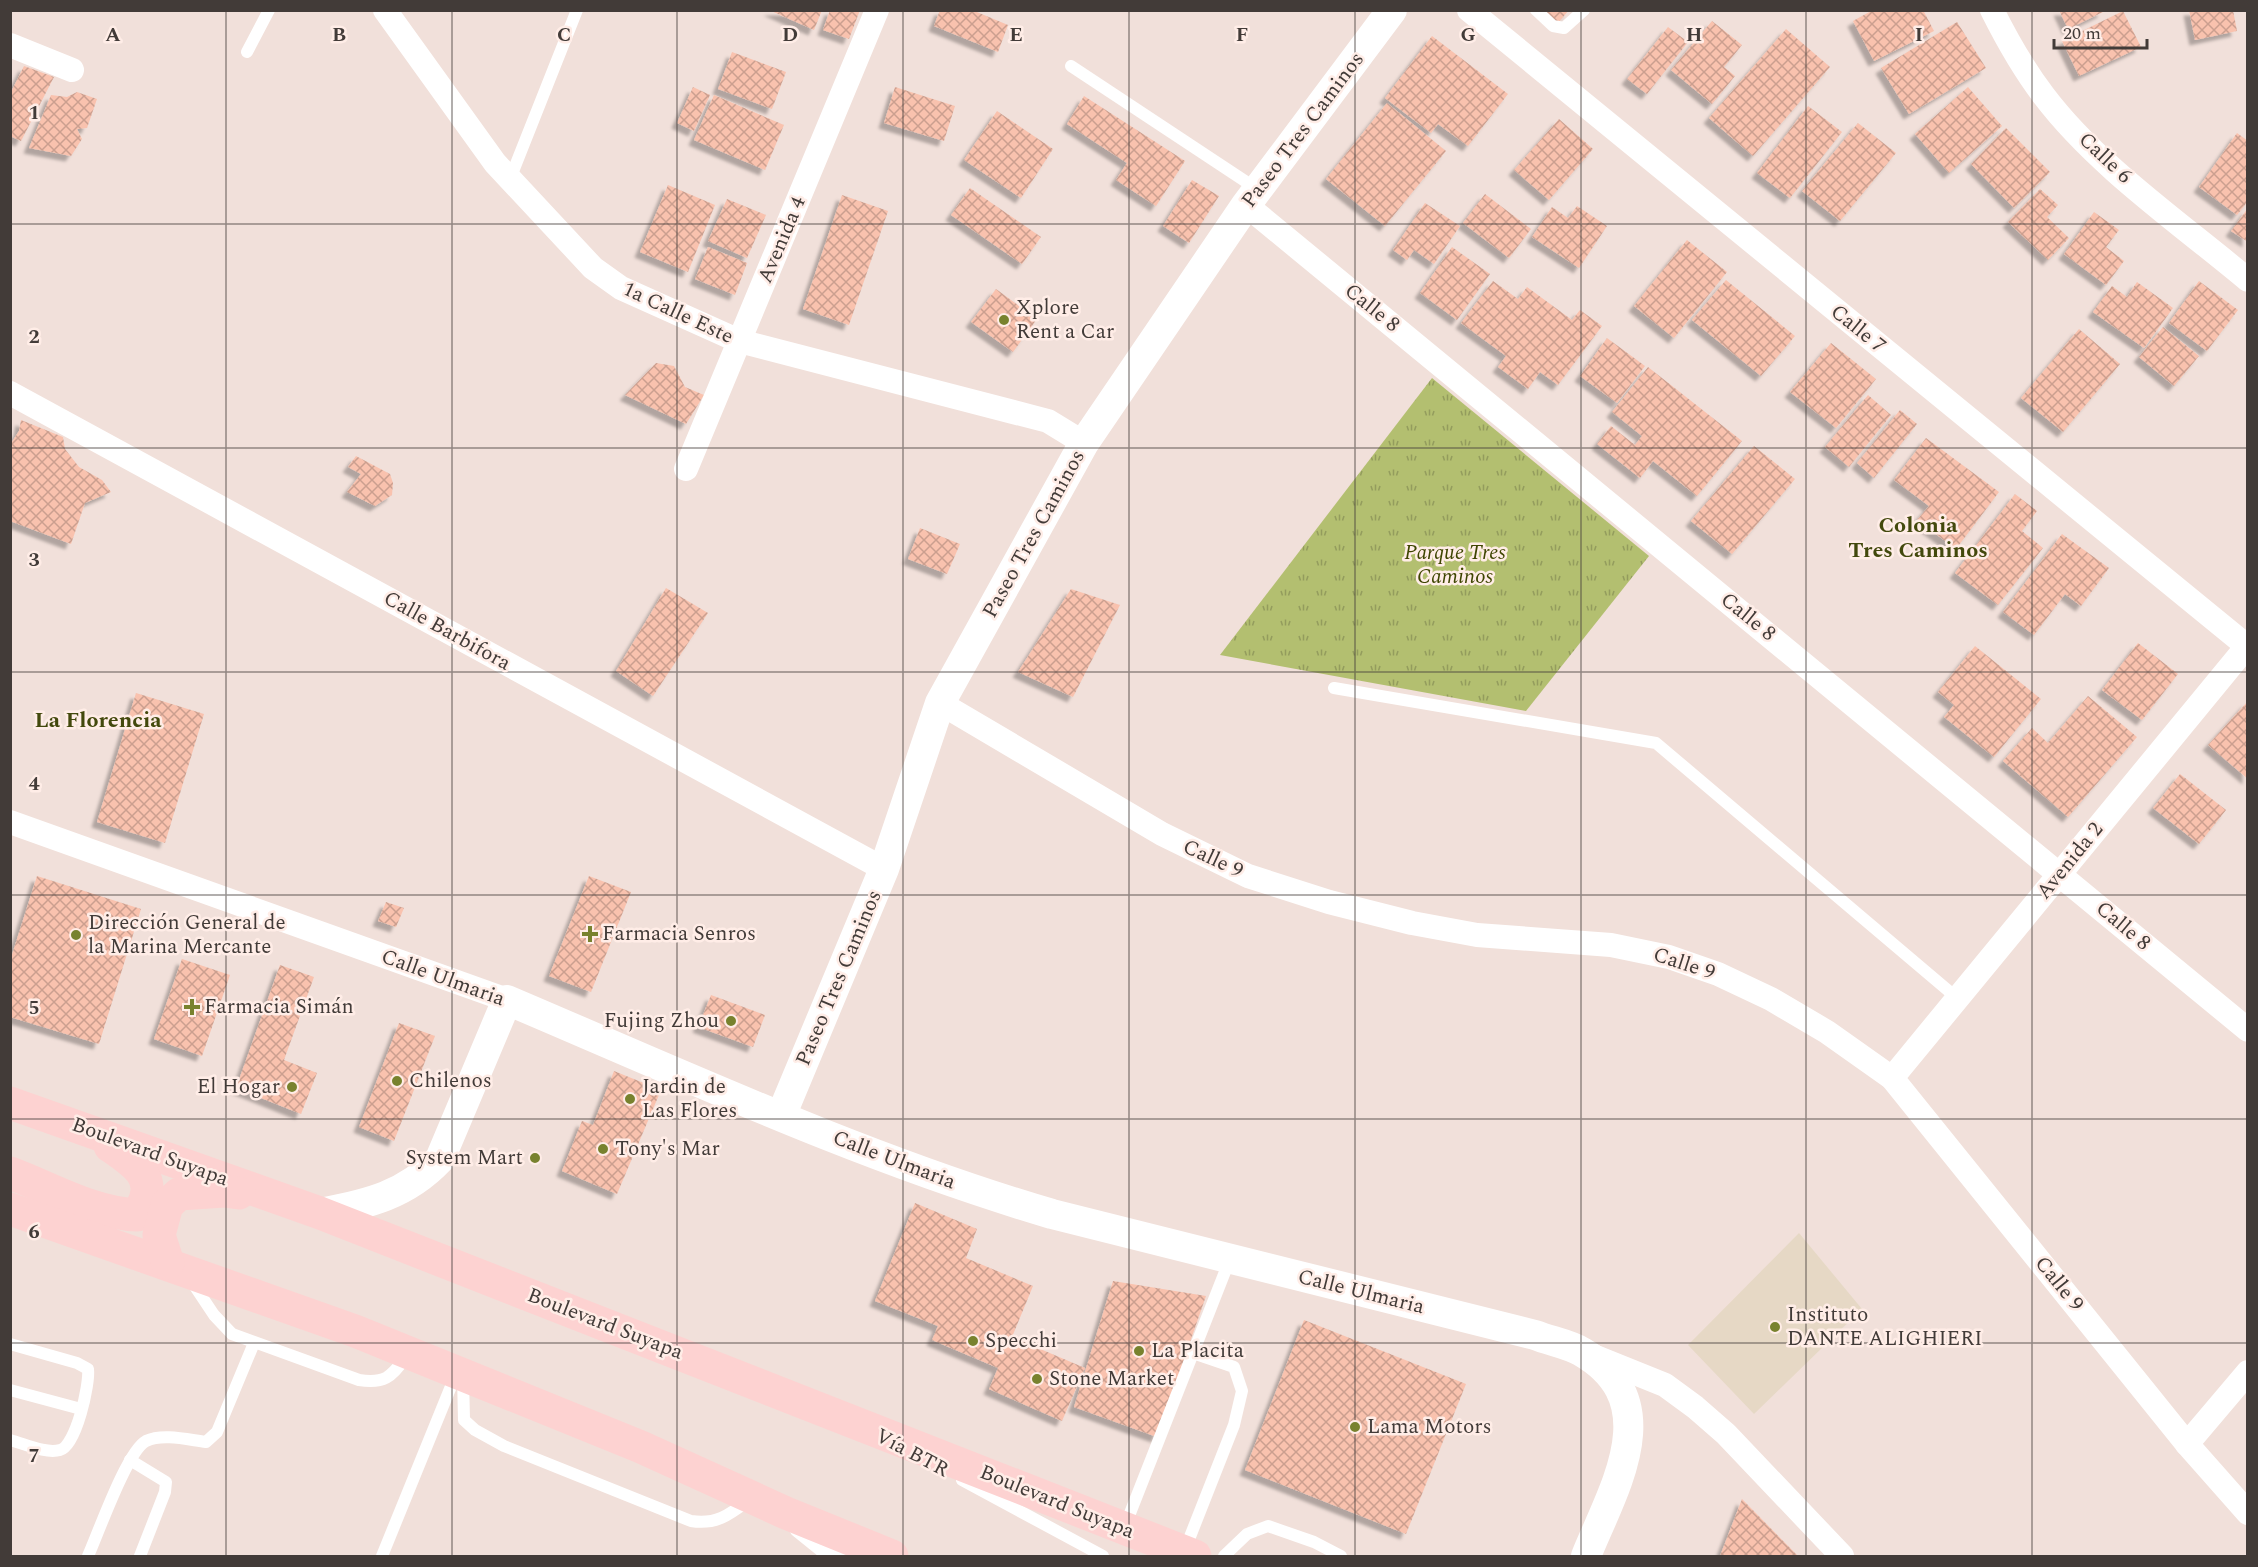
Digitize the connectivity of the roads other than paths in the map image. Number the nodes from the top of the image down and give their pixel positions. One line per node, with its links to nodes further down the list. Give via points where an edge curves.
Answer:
1 (269, 10): 11 (lane)
2 (385, 10): 14 (street, 1a Calle Este)
3 (577, 10): 14 (lane)
4 (877, 10): 17 (street, Avenida 4)
5 (1392, 10): 15 (street, Paseo Tres Caminos)
6 (1469, 10): 21 (street, Calle 7)
7 (1536, 10): 8 (lane, via 1553,26 1564,28)
8 (1584, 10)
9 (1992, 10): 16 (street, Calle 6, via 2010,46 2044,97 2081,137)
10 (10, 45): 13 (street)
11 (247, 52)
12 (1071, 66): 15 (lane)
13 (72, 70)
14 (510, 179): 17 (street, 1a Calle Este, via 593,268 621,288)
15 (1252, 198): 19 (street, Paseo Tres Caminos); 26 (street, Calle 8)
16 (2247, 279)
17 (739, 341): 19 (street, 1a Calle Este, via 1047,421); 20 (street, Avenida 4)
18 (10, 393): 25 (street, Calle Barbifora)
19 (1084, 443): 23 (street, Paseo Tres Caminos)
20 (686, 469)
21 (2247, 646): 26 (street, Avenida 2)
22 (1334, 687): 27 (lane, via 1656,743)
23 (940, 703): 25 (street, Paseo Tres Caminos); 30 (street, Calle 9, via 1162,834 1248,876 1412,923 1477,935 1611,945 1669,957 1771,999)
24 (10, 822): 28 (street, Calle Ulmaria)
25 (884, 869): 32 (street, Paseo Tres Caminos)
26 (2060, 873): 27 (street, Avenida 2); 29 (street, Calle 8)
27 (1957, 998): 30 (street, Avenida 2)
28 (507, 1000): 32 (street, Calle Ulmaria); 37 (street, via 440,1159 394,1195)
29 (2247, 1030)
30 (1892, 1078): 51 (street, Calle 9)
31 (10, 1103): 33 (main road, Boulevard Suyapa)
32 (781, 1116): 38 (street, Calle Ulmaria, via 988,1195)
33 (84, 1128): 34 (main road, via 138,1167 147,1182 147,1200 137,1215 117,1214 70,1199); 35 (main road, Boulevard Suyapa)
34 (10, 1173)
35 (285, 1200): 37 (main road, Boulevard Suyapa); 39 (main road, via 224,1191 179,1194 167,1205 159,1234)
36 (10, 1209): 39 (main road)
37 (320, 1213): 49 (main road, Boulevard Suyapa)
38 (1230, 1259): 42 (street, Calle Ulmaria, via 1535,1335); 43 (lane)
39 (176, 1265): 40 (lane, via 226,1328); 44 (main road)
40 (254, 1343): 44 (lane, via 375,1383 390,1377); 52 (lane, via 218,1432 207,1442 169,1438 146,1442)
41 (10, 1344): 48 (lane, via 88,1369 89,1381)
42 (1582, 1352): 66 (street, Calle Ulmaria, via 1619,1388 1629,1412 1630,1437); 67 (street, via 1665,1385 1695,1407 1726,1434)
43 (1193, 1353): 56 (lane); 57 (lane, via 1234,1367 1242,1391)
44 (409, 1354): 46 (main road)
45 (2247, 1372): 51 (street)
46 (460, 1374): 53 (main road, via 641,1447); 53 (lane, via 464,1420 504,1446 691,1521 707,1523 725,1518); 61 (lane)
47 (10, 1390): 48 (lane)
48 (81, 1409): 50 (lane, via 71,1442 63,1450 50,1451)
49 (847, 1418): 56 (main road, Boulevard Suyapa); 63 (lane, Vía BTR)
50 (10, 1440)
51 (2187, 1444): 55 (street, Calle 9)
52 (130, 1460): 59 (lane); 60 (lane, via 166,1482)
53 (751, 1498): 54 (main road)
54 (786, 1513): 58 (main road); 62 (street)
55 (2247, 1513)
56 (1124, 1529): 57 (main road, Boulevard Suyapa)
57 (1190, 1554)
58 (892, 1556)
59 (88, 1557)
60 (140, 1557)
61 (382, 1557)
62 (837, 1557)
63 (1103, 1557)
64 (1224, 1557): 65 (lane, via 1247,1534 1268,1526 1314,1542)
65 (1341, 1557)
66 (1586, 1557)
67 (1842, 1557)

